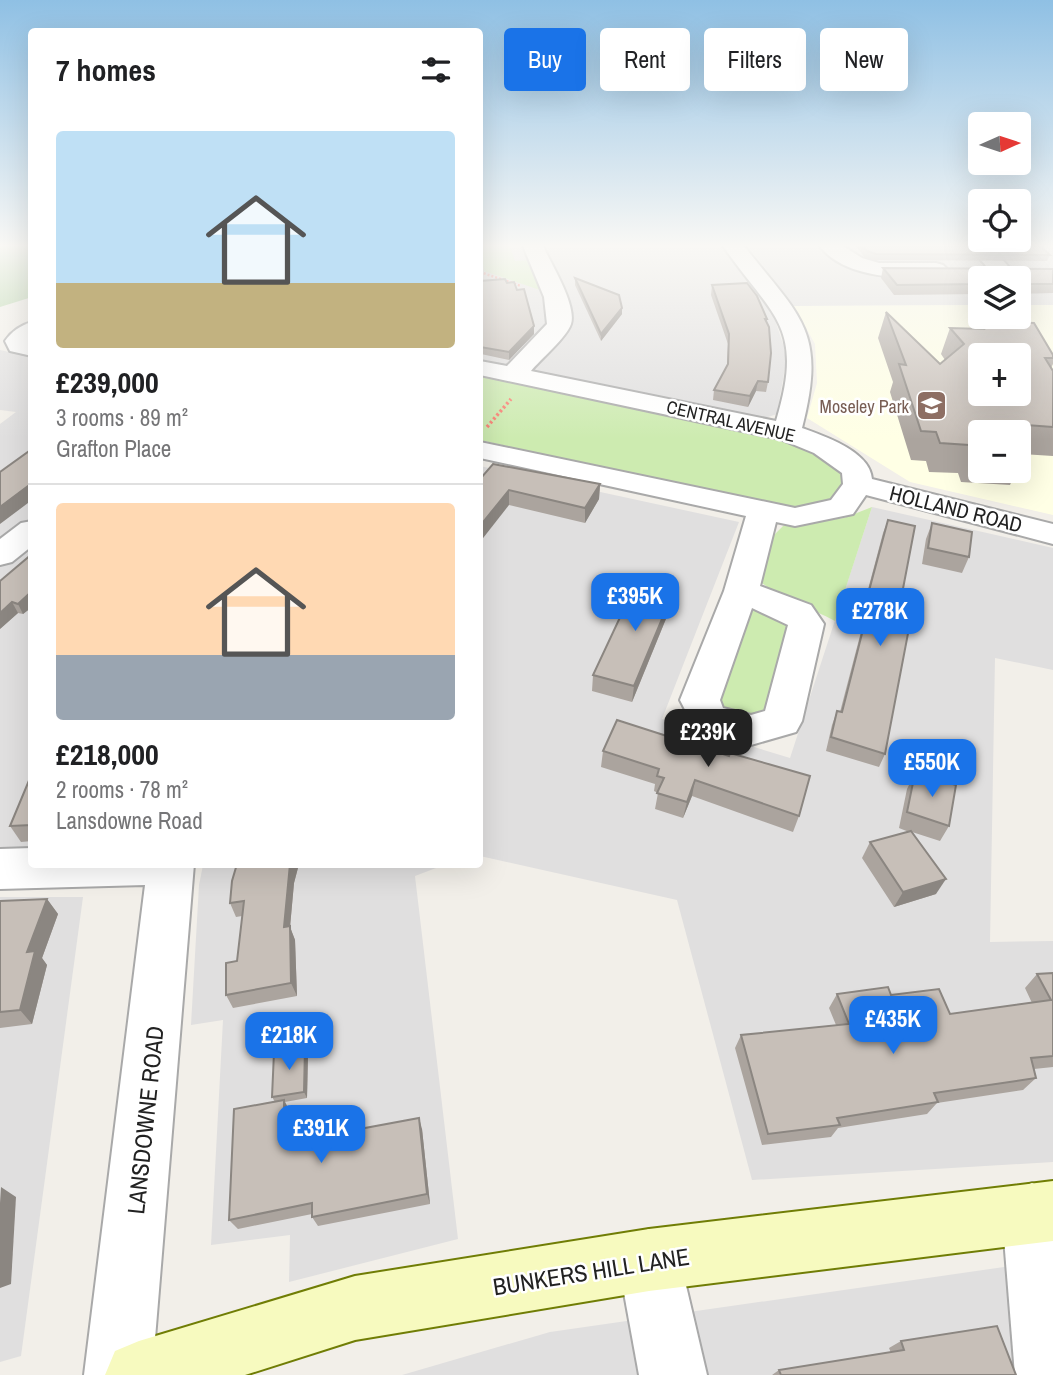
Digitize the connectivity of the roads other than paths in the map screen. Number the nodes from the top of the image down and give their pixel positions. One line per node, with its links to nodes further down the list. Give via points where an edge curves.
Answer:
1 (558, 310): 6 (street, via 559,325)
2 (781, 310): 7 (street, via 798,339 801,363)
3 (28, 332): 4 (street, via 17,341)
4 (28, 348)
5 (483, 369): 6 (street, CENTRAL AVENUE)
6 (520, 376): 7 (street, CENTRAL AVENUE)
7 (787, 432): 9 (street, CENTRAL AVENUE, via 842,457 857,471)
8 (483, 451): 10 (street)
9 (858, 484): 10 (street, via 842,508 795,517); 12 (street, HOLLAND ROAD)
10 (763, 512): 14 (street)
11 (28, 533): 13 (street)
12 (1053, 534)
13 (0, 555)
14 (741, 591)
15 (43, 868): 17 (street)
16 (171, 868): 20 (street, LANSDOWNE ROAD)
17 (0, 869)
18 (1042, 1212): 19 (street, BUNKERS HILL LANE); 23 (street)
19 (649, 1261): 21 (street, BUNKERS HILL LANE, via 355,1308); 22 (street)
20 (118, 1375)
21 (139, 1375)
22 (673, 1375)
23 (1049, 1375)

